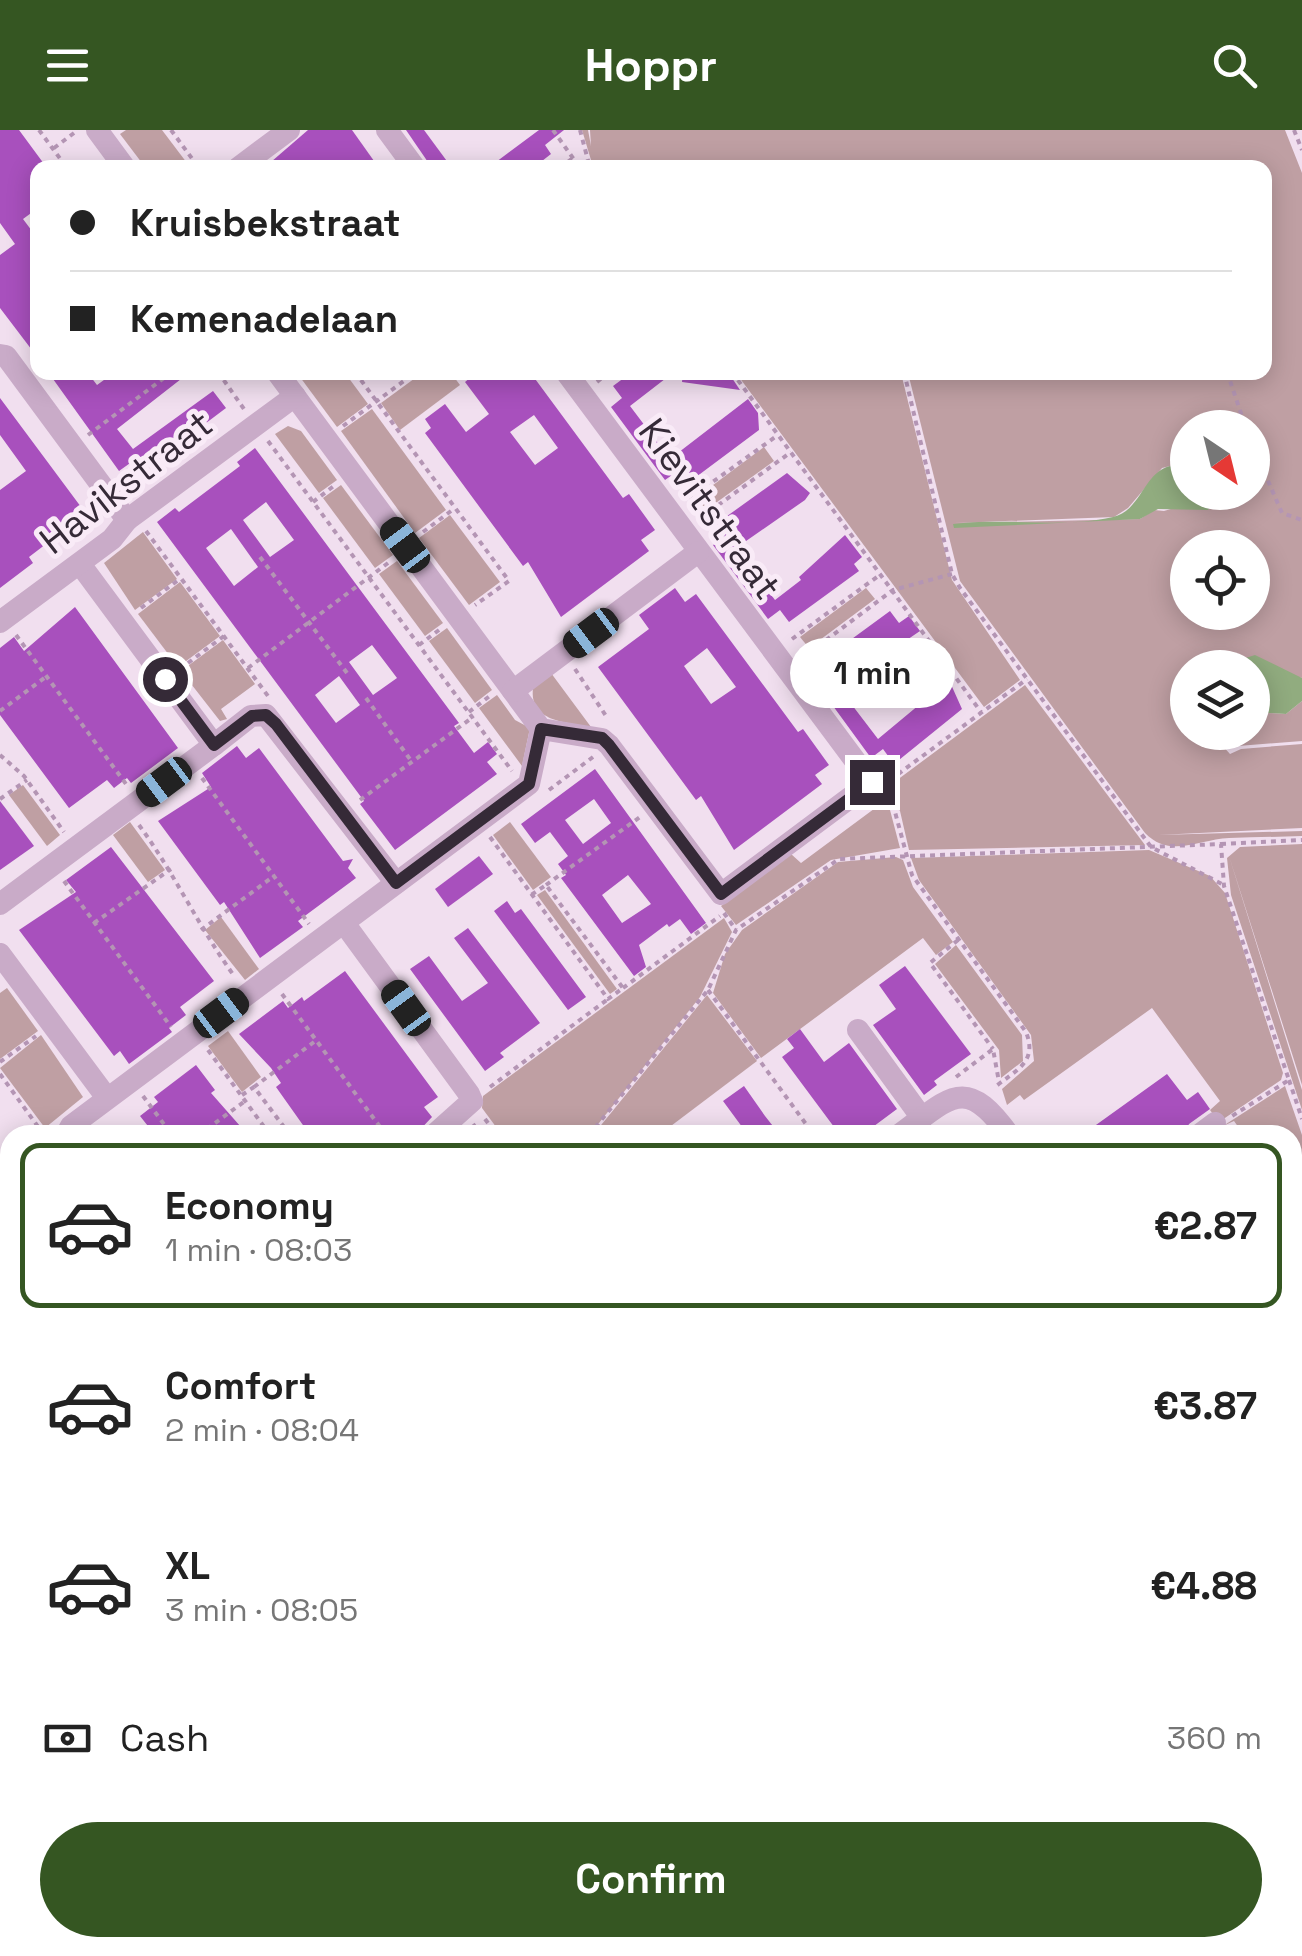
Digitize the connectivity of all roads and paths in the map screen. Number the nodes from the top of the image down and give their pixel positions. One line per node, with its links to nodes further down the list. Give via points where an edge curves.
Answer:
1 (39, 130): 10 (path)
2 (78, 130): 10 (path)
3 (97, 130): 14 (street)
4 (171, 130): 15 (path)
5 (288, 130): 16 (street)
6 (387, 130): 17 (street)
7 (552, 130): 12 (path)
8 (580, 130): 19 (path)
9 (1294, 130): 11 (path)
10 (53, 148): 13 (path)
11 (1302, 150)
12 (573, 158): 18 (path)
13 (61, 160)
14 (119, 160)
15 (193, 160)
16 (249, 160)
17 (409, 160)
18 (570, 160)
19 (588, 160)
20 (0, 355): 36 (street)
21 (161, 380): 36 (path)
22 (224, 380): 33 (path)
23 (283, 380): 30 (street)
24 (360, 380): 31 (path)
25 (405, 380): 31 (path)
26 (572, 380): 44 (street, Kievitstraat)
27 (738, 380): 34 (path)
28 (906, 380): 50 (path)
29 (1230, 380): 32 (path)
30 (294, 396): 33 (street, Havikstraat); 35 (street)
31 (376, 402): 35 (path); 41 (path)
32 (1240, 410)
33 (256, 424): 40 (path); 42 (street, Havikstraat)
34 (778, 434): 37 (path); 44 (path)
35 (326, 439): 38 (street)
36 (73, 446): 42 (street)
37 (791, 452): 44 (path); 49 (path)
38 (351, 473): 40 (path); 45 (street)
39 (1270, 485): 43 (path, via 1282,513)
40 (313, 502): 51 (path)
41 (455, 508): 45 (path); 54 (path, via 509,580)
42 (130, 517): 48 (street, Havikstraat); 52 (path)
43 (1302, 520)
44 (676, 522): 46 (street, Kievitstraat)
45 (406, 547): 51 (path); 54 (street)
46 (698, 552): 60 (street); 61 (street, Kievitstraat)
47 (260, 556): 57 (path)
48 (80, 564): 55 (street, Havikstraat); 56 (street)
49 (881, 574): 53 (path); 61 (path)
50 (952, 574): 53 (path); 66 (path)
51 (369, 577): 57 (path); 59 (path)
52 (181, 578): 56 (path); 58 (path)
53 (893, 590): 61 (path); 71 (path)
54 (458, 617): 59 (path); 67 (street)
55 (2, 620): 64 (path)
56 (123, 622): 65 (street)
57 (308, 623): 62 (path); 63 (path)
58 (224, 636): 62 (path); 65 (path)
59 (419, 645): 70 (path)
60 (564, 653): 67 (street); 76 (path, via 609,716)
61 (780, 661): 82 (street, Kievitstraat)
62 (248, 668): 72 (path, via 268,696)
63 (347, 674)
64 (46, 676): 69 (path); 84 (path)
65 (165, 679): 75 (street)
66 (1027, 679): 71 (path); 90 (path)
67 (510, 687): 70 (path); 74 (street)
68 (366, 698): 79 (path)
69 (0, 710)
70 (468, 712): 73 (path)
71 (981, 712): 82 (path)
72 (266, 715): 75 (street, via 252,716); 86 (street)
73 (473, 718): 79 (path); 81 (path)
74 (541, 729): 76 (street); 81 (street)
75 (214, 745): 78 (street)
76 (597, 749): 81 (path, via 546,792); 85 (street)
77 (0, 755): 80 (path)
78 (190, 762): 84 (street); 95 (path)
79 (412, 762): 86 (path)
80 (26, 780): 83 (path); 91 (path)
81 (529, 784): 87 (street)
82 (876, 784): 92 (path, via 895,812); 101 (street)
83 (0, 799)
84 (133, 805): 91 (street); 94 (path)
85 (655, 806): 97 (path); 101 (street)
86 (343, 812): 96 (street)
87 (479, 821): 96 (street); 99 (path)
88 (1302, 840): 89 (path)
89 (1221, 844): 90 (path); 98 (path)
90 (1152, 847): 92 (path); 98 (path)
91 (75, 848): 93 (street)
92 (906, 856): 106 (path); 110 (path, via 856,856 826,866 736,930)
93 (52, 866): 100 (street); 102 (path)
94 (171, 869): 102 (path); 104 (path)
95 (274, 876): 104 (path); 105 (path)
96 (396, 883): 103 (street)
97 (546, 885): 99 (path); 109 (path)
98 (1224, 886): 121 (path)
99 (531, 895): 112 (path)
100 (0, 904)
101 (722, 904): 109 (path)
102 (94, 922): 115 (path)
103 (344, 923): 105 (street); 127 (street)
104 (201, 930): 111 (path)
105 (321, 940): 108 (street)
106 (958, 940): 117 (path, via 930,962); 122 (path, via 1032,1046 1026,1064)
107 (0, 954): 113 (street)
108 (270, 978): 111 (street); 116 (path)
109 (623, 988): 112 (path)
110 (708, 990): 138 (path); 139 (path)
111 (247, 994): 115 (street)
112 (608, 999): 127 (path)
113 (52, 1024): 118 (path); 124 (street)
114 (858, 1030): 128 (street)
115 (189, 1038): 120 (street); 125 (path)
116 (316, 1040): 123 (path); 136 (path)
117 (993, 1048): 122 (path); 126 (path, via 953,1079)
118 (0, 1062)
119 (0, 1074): 130 (path)
120 (132, 1080): 124 (street); 132 (path)
121 (1289, 1080): 129 (path); 142 (path)
122 (1000, 1083): 126 (path)
123 (254, 1086): 125 (path); 135 (path)
124 (107, 1098): 131 (street)
125 (243, 1098): 133 (path); 134 (path)
126 (972, 1098): 128 (street, via 944,1102); 141 (street)
127 (472, 1101): 137 (street)
128 (922, 1118): 140 (street)
129 (1302, 1120)
130 (37, 1125)
131 (72, 1125)
132 (165, 1125)
133 (211, 1125)
134 (263, 1125)
135 (283, 1125)
136 (379, 1125)
137 (445, 1125)
138 (598, 1125)
139 (807, 1125)
140 (913, 1125)
141 (999, 1125)
142 (1218, 1125)

